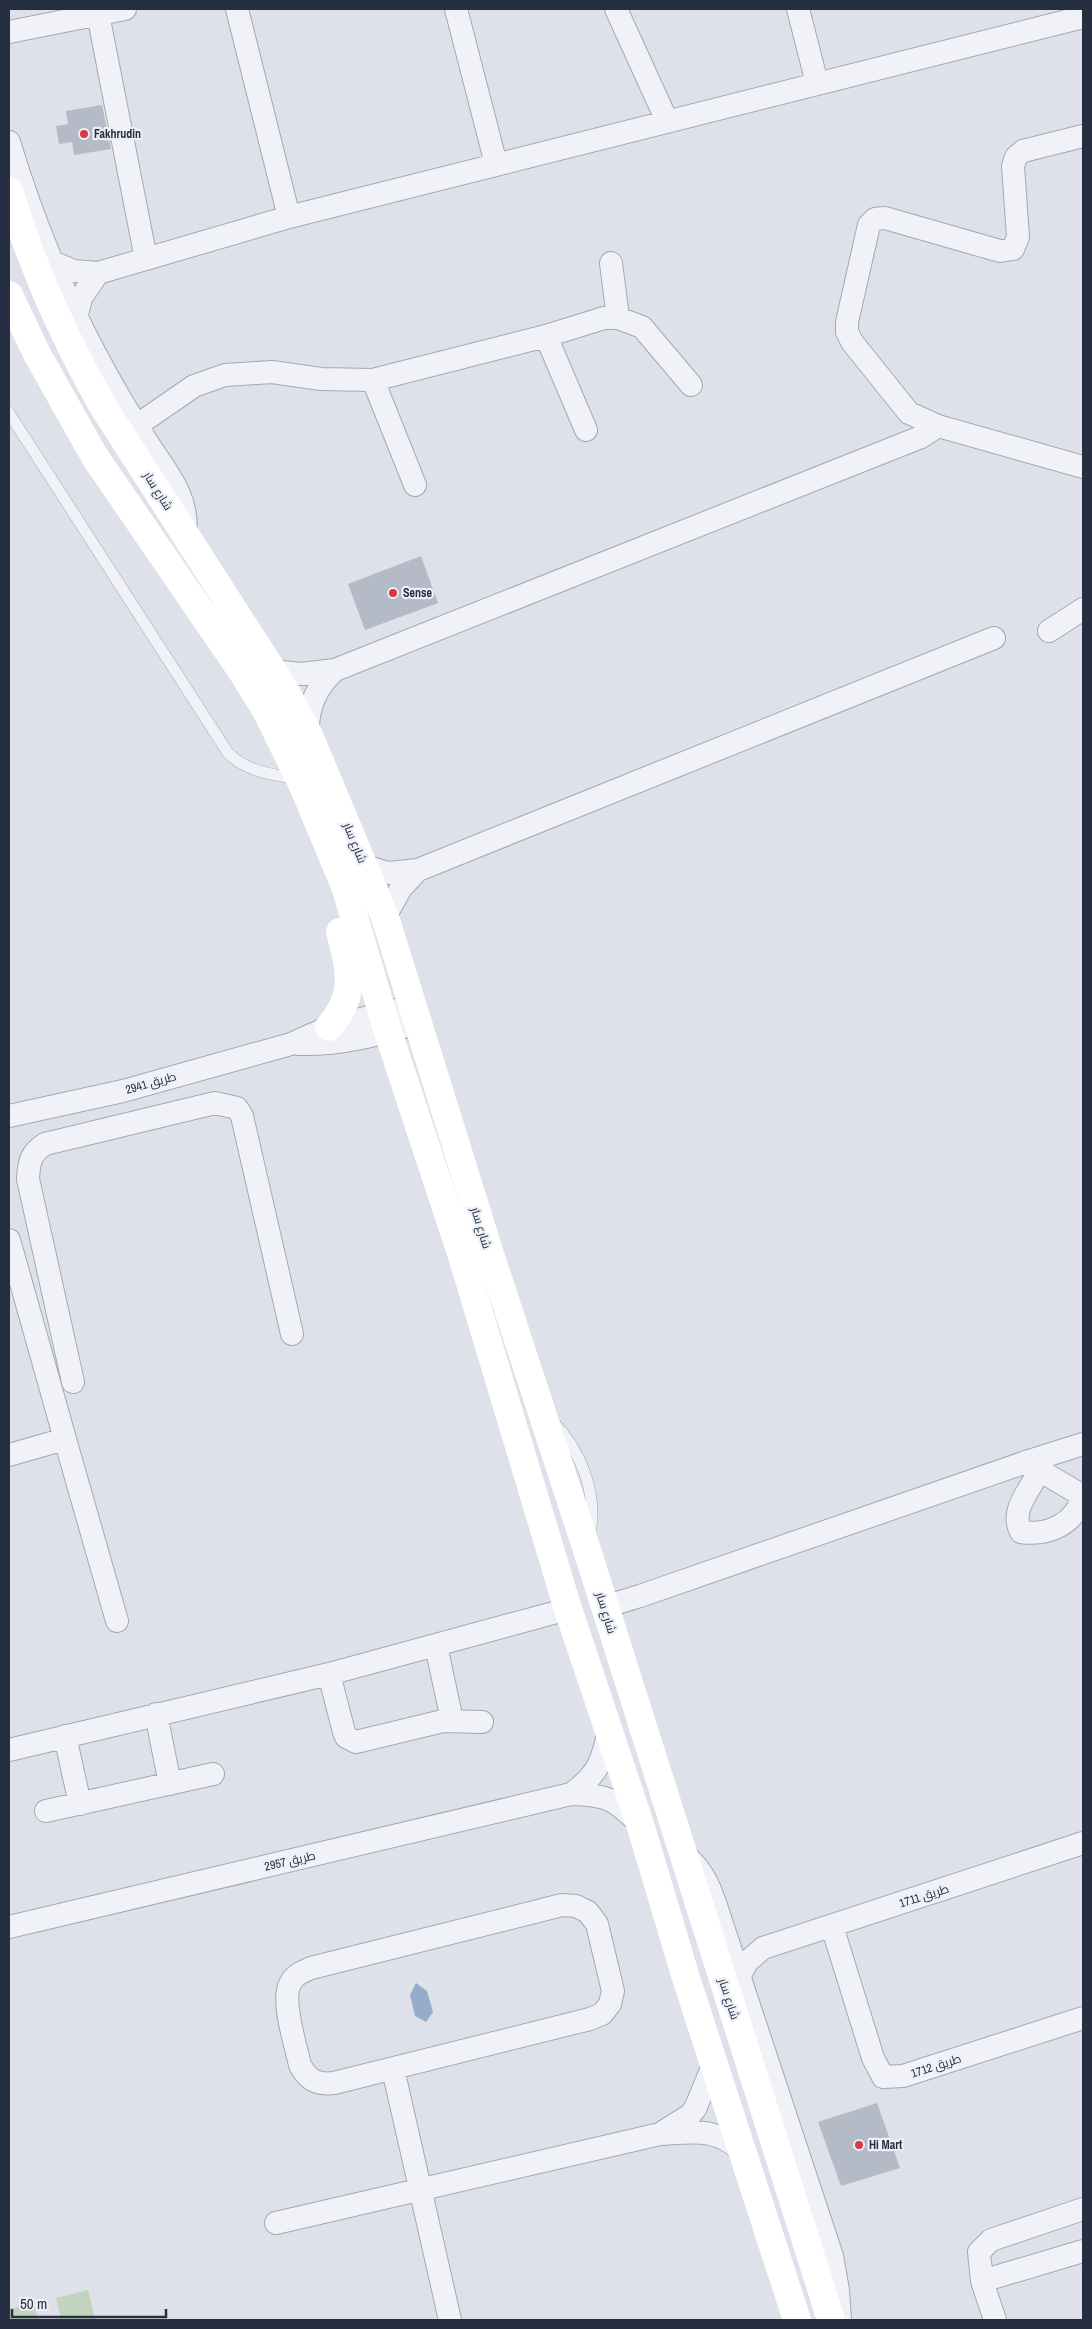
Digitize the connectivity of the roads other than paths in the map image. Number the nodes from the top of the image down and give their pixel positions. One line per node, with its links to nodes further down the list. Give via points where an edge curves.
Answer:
1 (126, 9): 6 (street)
2 (237, 9): 15 (street)
3 (456, 9): 13 (street)
4 (616, 9): 10 (street)
5 (798, 9): 9 (street)
6 (98, 14): 8 (street); 16 (street)
7 (1078, 15): 9 (street)
8 (9, 32)
9 (817, 84): 10 (street)
10 (667, 121): 13 (street)
11 (1083, 136): 28 (street, via 1023,151 1016,157 1013,166 1018,237 1013,249 1000,251 885,218 875,219 869,225 847,332 909,413)
12 (9, 142): 17 (street)
13 (496, 164): 15 (street)
14 (9, 191): 32 (street, شارع سار, via 22,232 83,372)
15 (290, 216): 16 (street)
16 (146, 258): 19 (street)
17 (52, 262): 19 (street, via 74,271); 22 (street)
18 (611, 263): 21 (street)
19 (98, 273): 22 (street, via 81,298)
20 (9, 295): 39 (street, شارع سار, via 37,354 95,457 242,670 267,712)
21 (618, 318): 23 (street, via 604,318); 25 (street, via 642,328)
22 (76, 319): 27 (street)
23 (546, 336): 24 (street); 29 (street)
24 (372, 380): 27 (street, via 321,379 272,372 225,375 194,386); 31 (street)
25 (691, 385)
26 (9, 413): 39 (lane, via 228,753 252,770)
27 (136, 426): 32 (street, via 183,501 187,522)
28 (938, 426): 30 (street); 36 (street, via 912,441)
29 (586, 430)
30 (1083, 467)
31 (415, 485)
32 (185, 534): 37 (street, شارع سار)
33 (1083, 608): 34 (street)
34 (1049, 631)
35 (994, 638): 42 (street)
36 (335, 670): 37 (street, via 300,674); 38 (street, via 312,700)
37 (273, 671): 38 (street, شارع سار)
38 (308, 733): 41 (street, شارع سار)
39 (300, 780): 40 (street, شارع سار)
40 (324, 832): 45 (street, شارع سار, via 345,886); 46 (street, via 324,868 350,977 345,1005)
41 (364, 866): 42 (street, via 398,874); 43 (street, شارع سار)
42 (418, 870): 43 (street, via 401,888)
43 (386, 917): 44 (street, شارع سار)
44 (415, 1015): 45 (street, طريق 2941); 59 (street, شارع سار)
45 (385, 1023): 46 (street, طريق 2941); 47 (street, طريق 2941, via 333,1044); 60 (street, شارع سار, via 462,1256)
46 (329, 1027): 47 (street, طريق 2941)
47 (291, 1044): 48 (street, طريق 2941)
48 (123, 1091): 49 (street, طريق 2941); 50 (street)
49 (9, 1116)
50 (129, 1124): 52 (street, via 215,1103 236,1108 242,1116); 53 (street, via 45,1144 35,1150 29,1160 28,1179)
51 (9, 1240): 54 (street)
52 (292, 1334)
53 (73, 1382)
54 (65, 1439): 56 (street); 61 (street)
55 (1083, 1444): 57 (street)
56 (9, 1455)
57 (1034, 1465): 58 (street); 58 (street, via 1034,1484 1017,1512 1021,1532 1045,1532 1063,1525 1078,1511); 59 (street)
58 (1083, 1496)
59 (604, 1607): 77 (street, شارع سار)
60 (568, 1609): 62 (street); 67 (street, شارع سار)
61 (117, 1621)
62 (436, 1646): 63 (street); 65 (street)
63 (328, 1674): 64 (street); 65 (street, via 344,1732 351,1741 362,1742)
64 (156, 1714): 68 (street); 71 (street)
65 (452, 1720): 66 (street)
66 (482, 1722)
67 (609, 1729): 72 (street, طريق 2957, via 605,1751 596,1772); 75 (street, شارع سار)
68 (65, 1736): 69 (street); 73 (street)
69 (9, 1750)
70 (212, 1774): 71 (street)
71 (170, 1784): 73 (street)
72 (571, 1794): 75 (street, طريق 2957, via 605,1797 619,1804); 79 (street, طريق 2957)
73 (80, 1804): 74 (street)
74 (46, 1811)
75 (640, 1824): 84 (street, شارع سار)
76 (1083, 1843): 78 (street, طريق 1711)
77 (684, 1855): 80 (street, via 707,1881); 95 (street, شارع سار)
78 (832, 1926): 81 (street, طريق 1711); 83 (street, طريق 1712, via 873,2058 883,2077 903,2076)
79 (9, 1928)
80 (725, 1934): 81 (street, via 743,1944); 82 (street)
81 (764, 1948): 82 (street, طريق 1711, via 747,1962)
82 (739, 1977): 96 (street, via 832,2256)
83 (1083, 2018)
84 (714, 2063): 86 (street, via 695,2109); 87 (street, شارع سار)
85 (392, 2069): 85 (street, via 590,2020 602,2014 610,2004 613,1991 597,1924 588,1912 576,1906 562,1906 311,1968 298,1974 289,1985 286,2000 300,2065 305,2074 324,2084); 88 (street)
86 (660, 2134): 87 (street, via 709,2132 726,2138); 88 (street)
87 (743, 2152): 94 (street, شارع سار)
88 (419, 2189): 90 (street); 93 (street)
89 (1083, 2209): 92 (street, via 991,2240 979,2252)
90 (276, 2224)
91 (1083, 2251): 92 (street)
92 (982, 2281): 97 (street)
93 (450, 2320)
94 (797, 2320)
95 (831, 2320)
96 (840, 2320)
97 (995, 2320)

